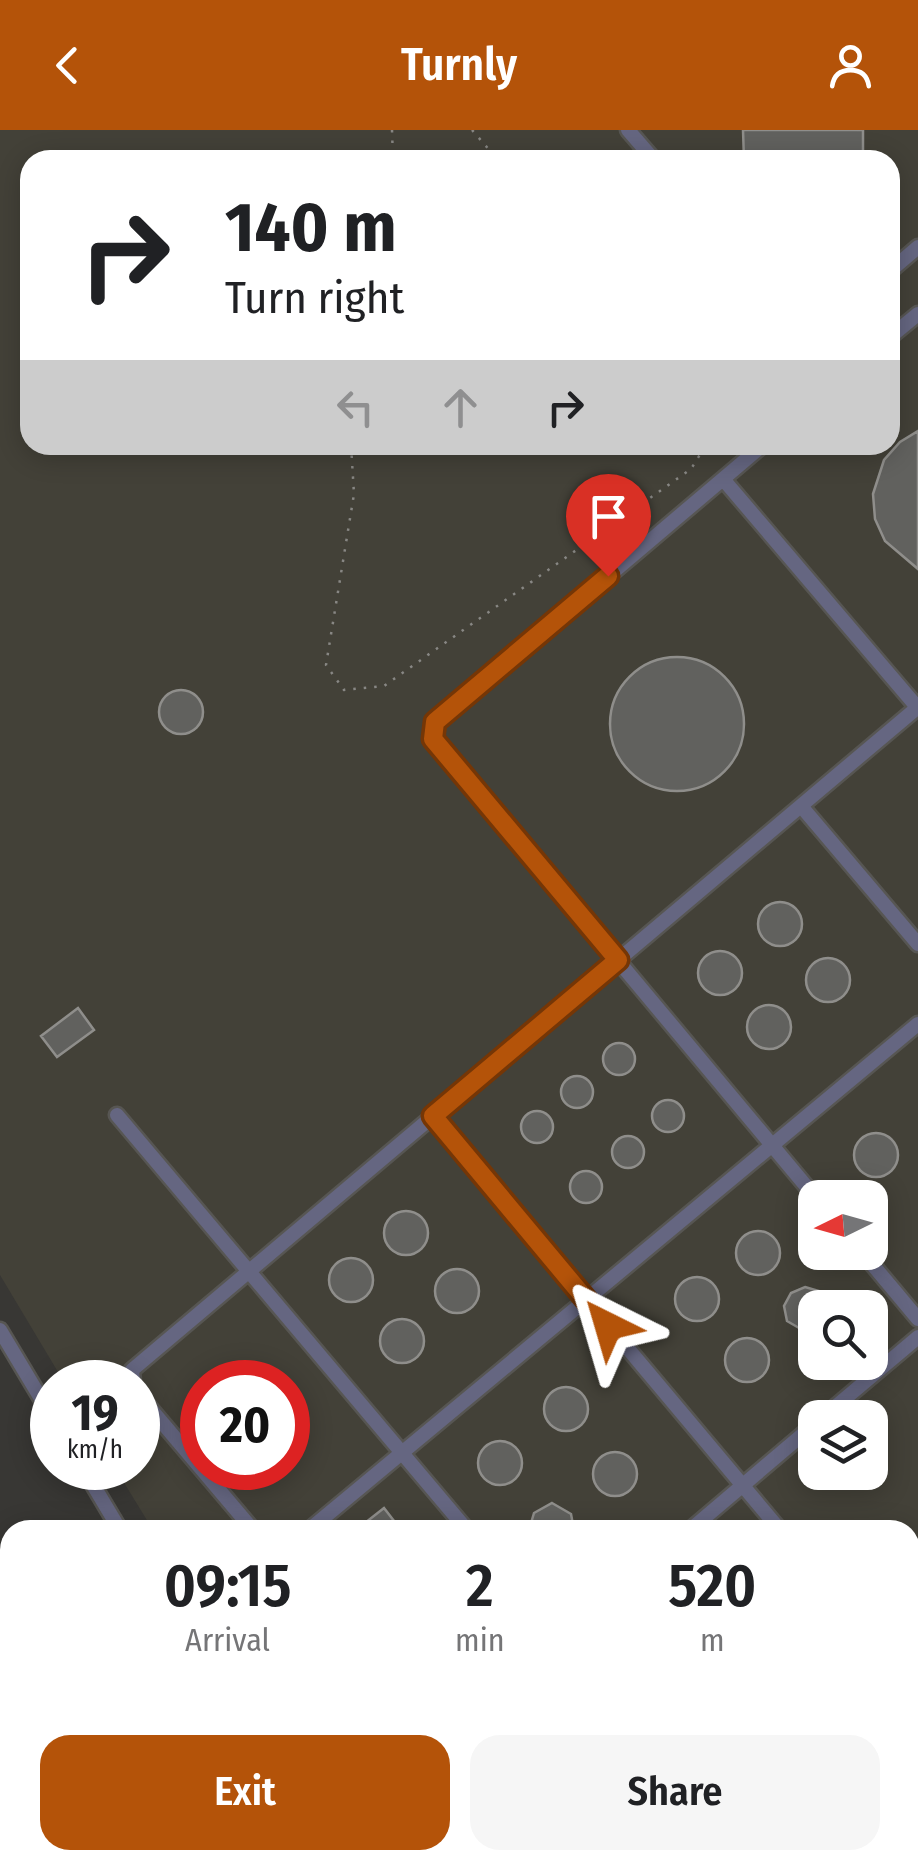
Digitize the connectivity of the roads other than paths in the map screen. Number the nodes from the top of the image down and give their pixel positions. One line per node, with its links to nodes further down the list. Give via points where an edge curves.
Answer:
1 (628, 130): 2 (street)
2 (645, 150)
3 (751, 455): 4 (street)
4 (722, 479): 5 (street); 8 (street, via 435,722 433,739)
5 (918, 707): 6 (street)
6 (801, 806): 7 (street); 8 (street)
7 (918, 944)
8 (618, 960): 11 (street); 12 (street)
9 (918, 1024): 12 (street)
10 (117, 1115): 15 (street)
11 (433, 1116): 15 (street); 16 (street)
12 (772, 1145): 13 (street); 16 (street)
13 (801, 1180)
14 (877, 1270): 17 (street)
15 (249, 1272): 20 (street); 25 (street)
16 (586, 1300): 25 (street); 26 (street)
17 (918, 1319)
18 (0, 1330): 21 (street)
19 (918, 1336): 22 (street)
20 (144, 1360)
21 (30, 1380)
22 (843, 1400)
23 (160, 1420): 29 (street)
24 (798, 1438): 26 (street)
25 (402, 1453): 30 (street); 31 (street)
26 (742, 1486): 32 (street); 33 (street)
27 (96, 1490): 28 (street)
28 (114, 1520)
29 (245, 1520)
30 (320, 1520)
31 (458, 1520)
32 (702, 1520)
33 (771, 1520)

